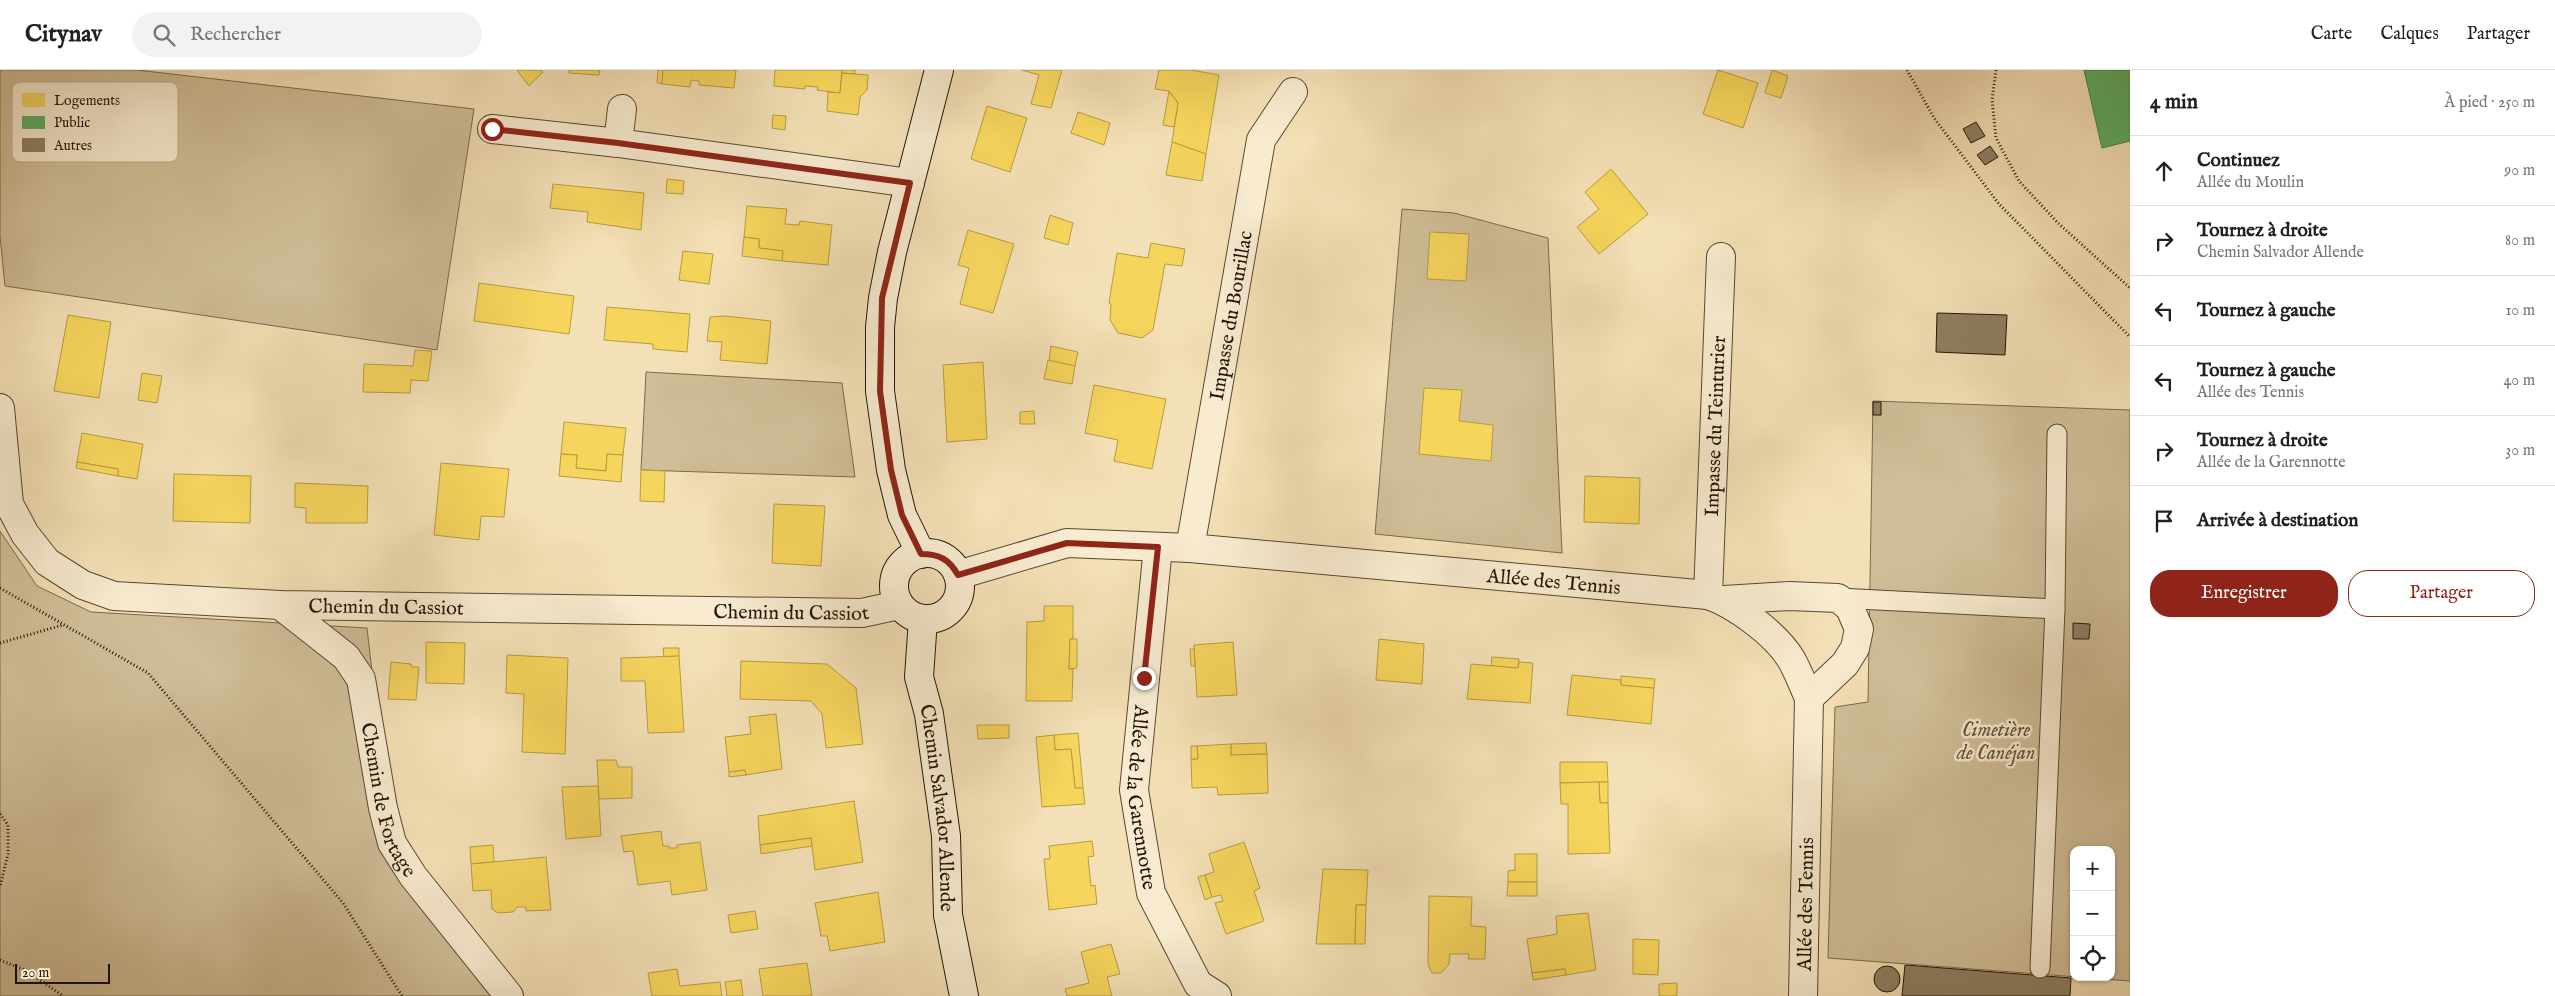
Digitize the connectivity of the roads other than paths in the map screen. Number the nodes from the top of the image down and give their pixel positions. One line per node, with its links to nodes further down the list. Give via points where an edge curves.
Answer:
1 (939, 70): 6 (street)
2 (1293, 92): 11 (street, Impasse du Bourillac, via 1261,140)
3 (622, 109): 5 (street)
4 (492, 129): 5 (street)
5 (618, 143): 6 (street)
6 (910, 183): 12 (street, via 882,298 880,391 891,470 902,515)
7 (1721, 257): 14 (street, Impasse du Teinturier)
8 (0, 408): 17 (street, Chemin du Cassiot, via 9,504 25,534 47,562 83,584 114,596)
9 (2057, 434): 18 (lane)
10 (1158, 547): 11 (street, Allée des Tennis); 13 (street, Allée des Tennis, via 1067,543); 24 (street, Allée de la Garennotte, via 1134,790 1150,893 1198,984)
11 (1190, 548): 14 (street, Allée des Tennis)
12 (921, 554): 13 (street, via 943,558); 16 (street, via 906,561 896,574 893,589)
13 (958, 575): 19 (street, via 960,588 956,601 943,615)
14 (1716, 598): 15 (street); 20 (street, Allée des Tennis, via 1760,626 1790,658)
15 (1838, 598): 18 (lane); 20 (street, via 1850,608 1859,629 1855,648 1845,664)
16 (899, 604): 17 (street, Chemin du Cassiot, via 862,613); 19 (street, via 910,615)
17 (280, 605): 22 (street, Chemin de Fortage, via 346,657 361,679 392,843 414,876)
18 (2055, 609): 21 (lane)
19 (924, 619): 23 (street, Chemin Salvador Allende, via 919,677 929,714 946,836 948,915)
20 (1809, 698): 25 (street, Allée des Tennis)
21 (2040, 968)
22 (509, 996)
23 (964, 996)
24 (1218, 996)
25 (1803, 996)

